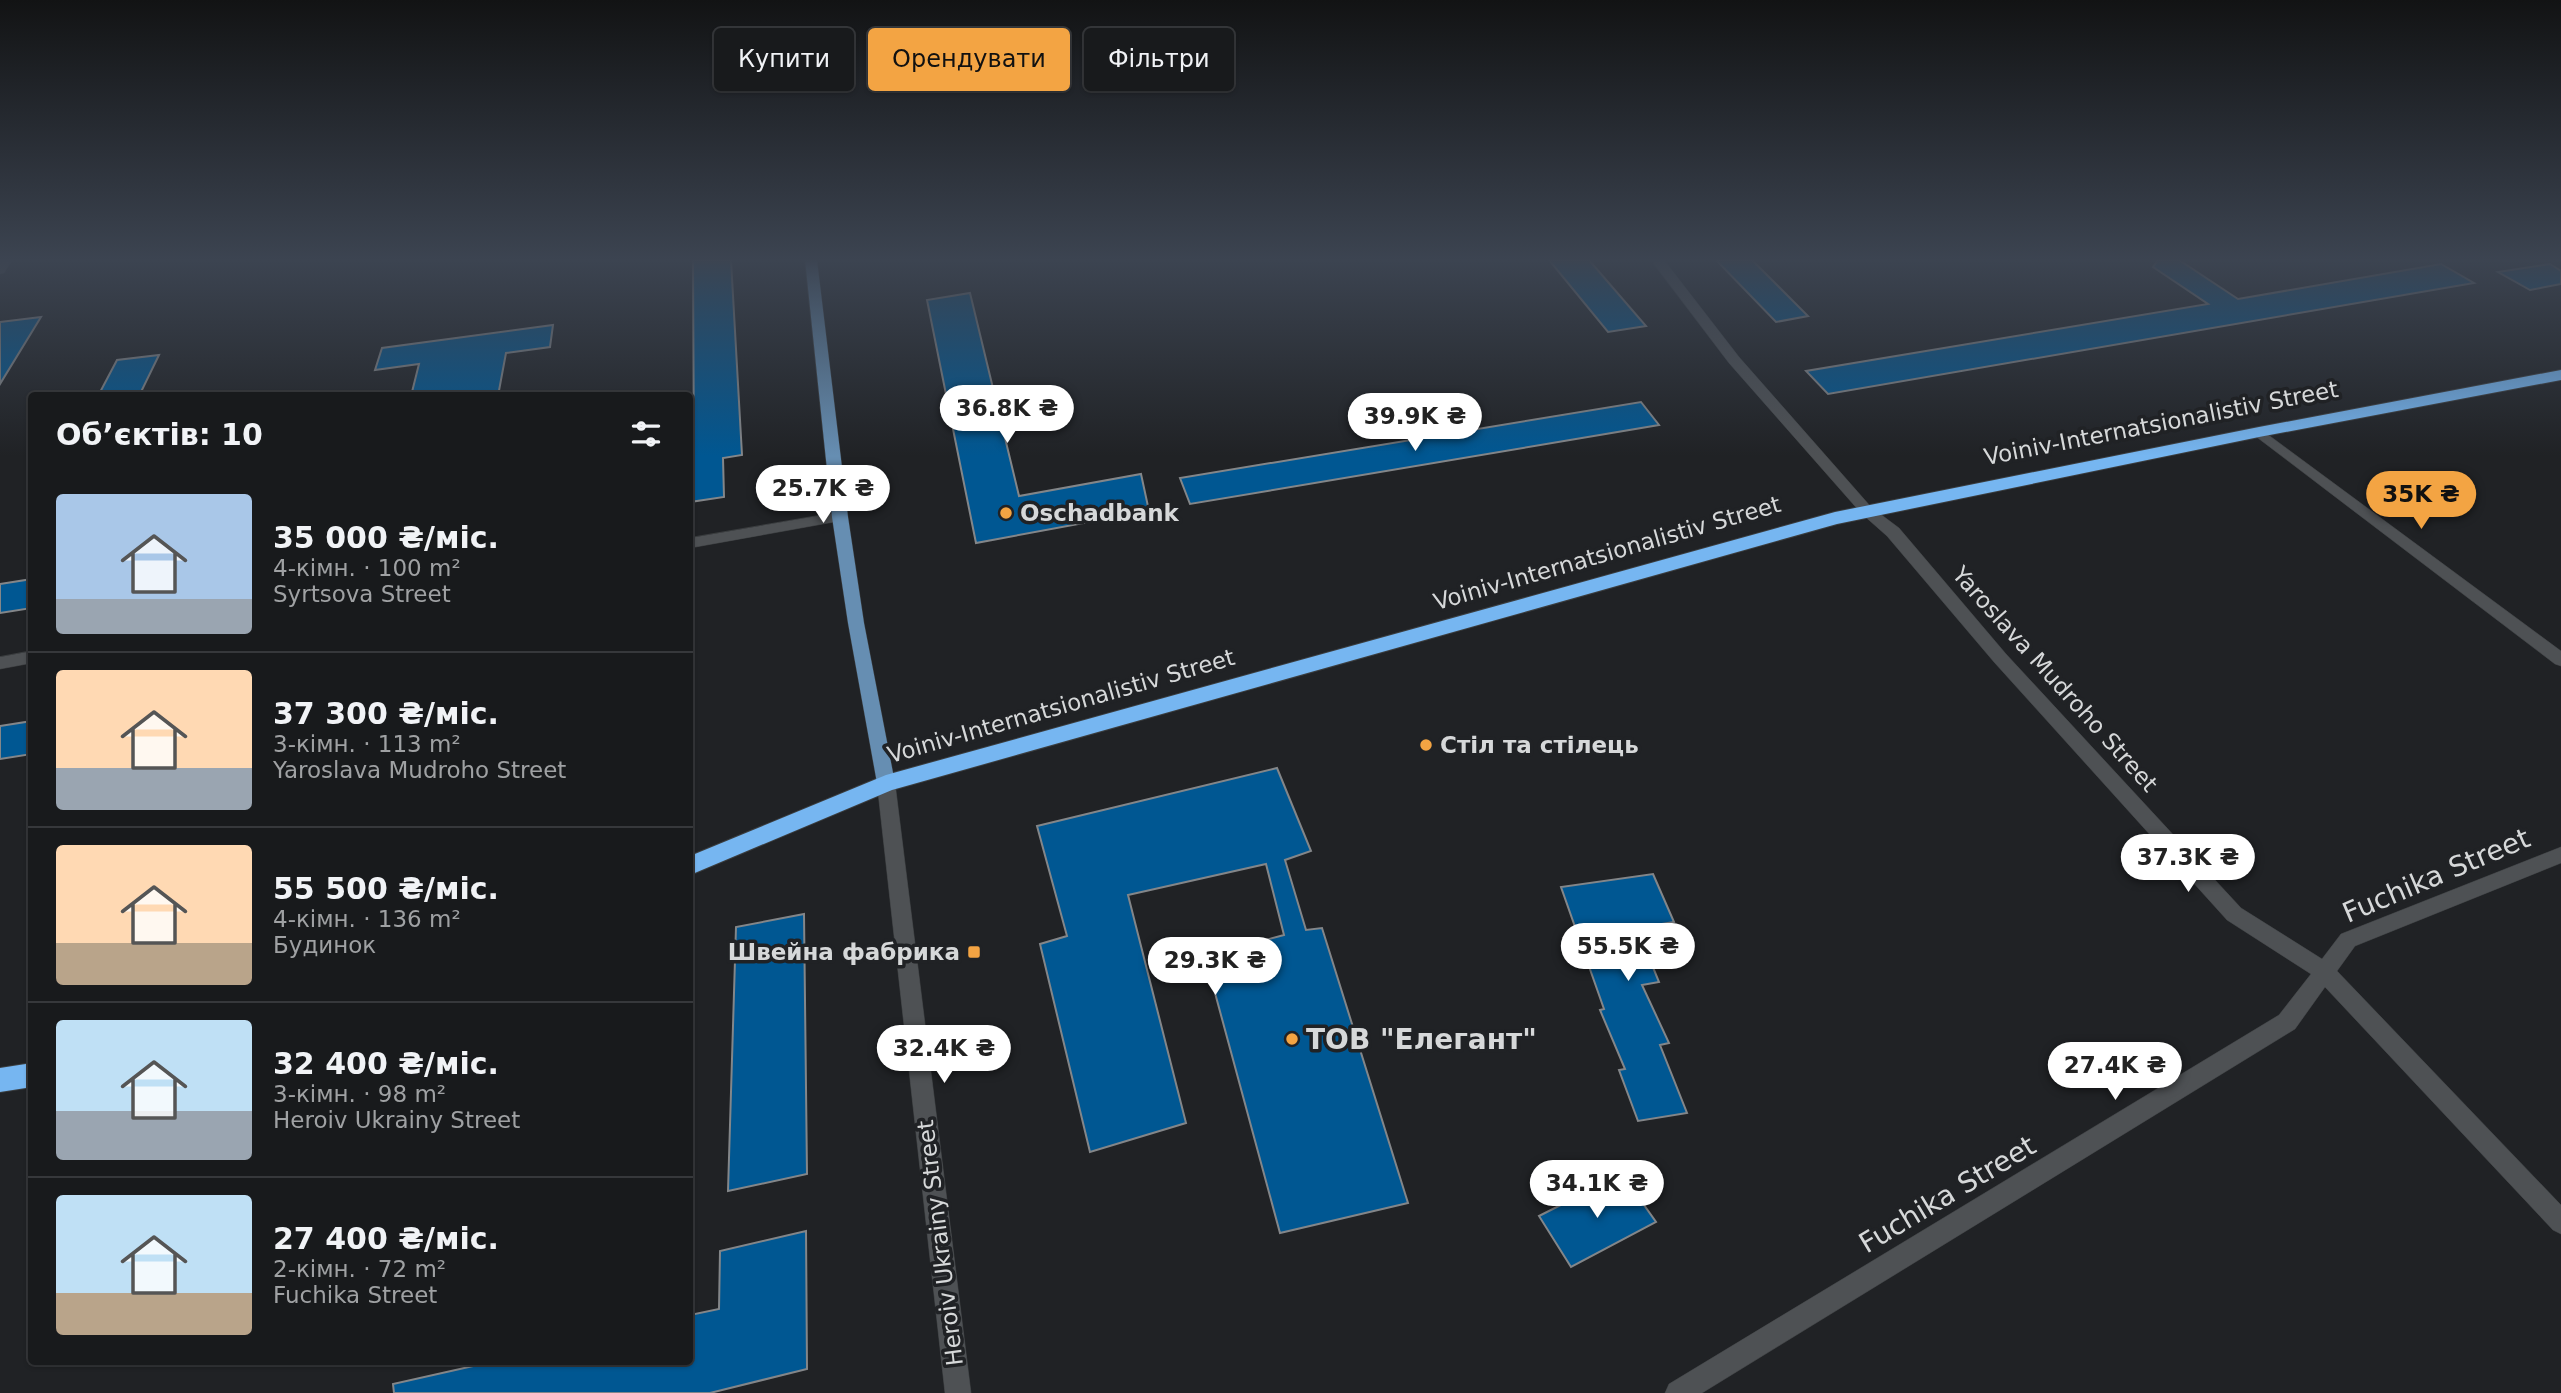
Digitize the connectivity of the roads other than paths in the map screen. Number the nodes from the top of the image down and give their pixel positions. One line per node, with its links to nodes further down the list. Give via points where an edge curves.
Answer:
1 (818, 325): 6 (main road, Heroiv Ukrainy Street)
2 (1707, 325): 5 (street, Yaroslava Mudroho Street)
3 (2561, 375): 4 (highway, Voiniv-Internatsionalistiv Street)
4 (2259, 432): 5 (highway, Voiniv-Internatsionalistiv Street); 9 (street)
5 (1866, 510): 11 (highway, Voiniv-Internatsionalistiv Street); 14 (street, Yaroslava Mudroho Street, via 1893,532 2000,658 2234,914)
6 (840, 517): 7 (street); 11 (main road, Heroiv Ukrainy Street)
7 (693, 542)
8 (28, 658): 10 (street)
9 (2561, 660)
10 (0, 663)
11 (886, 783): 13 (highway, Voiniv-Internatsionalistiv Street); 18 (street, Heroiv Ukrainy Street)
12 (2561, 855): 14 (street, Fuchika Street, via 2348,940)
13 (693, 865)
14 (2326, 973): 17 (street, Yaroslava Mudroho Street); 19 (street, Fuchika Street, via 2287,1022)
15 (28, 1076): 16 (highway)
16 (0, 1080)
17 (2561, 1222)
18 (958, 1393)
19 (1678, 1393)

